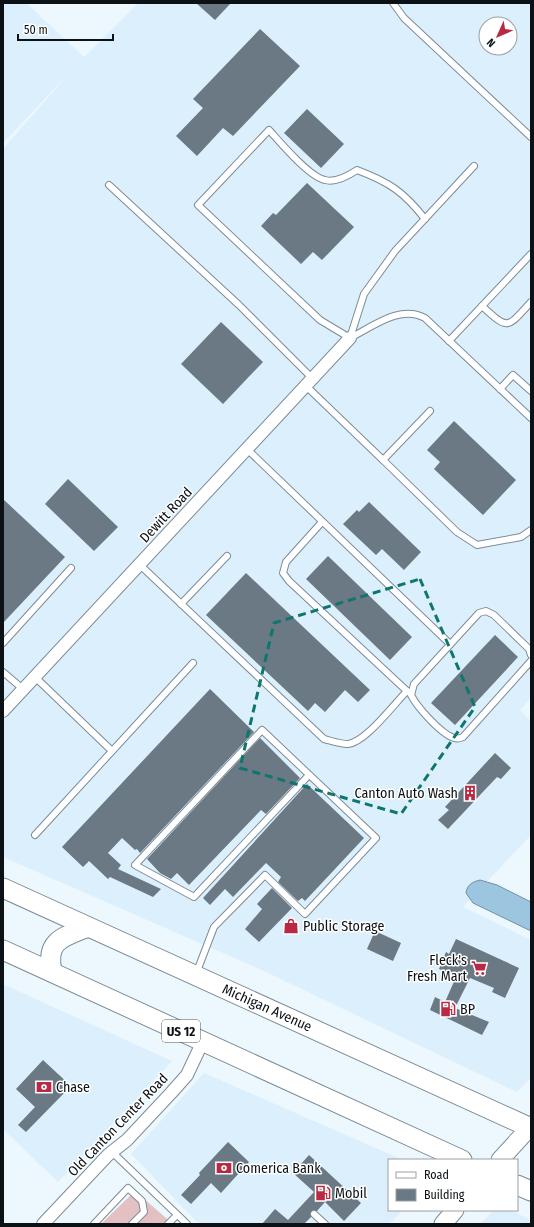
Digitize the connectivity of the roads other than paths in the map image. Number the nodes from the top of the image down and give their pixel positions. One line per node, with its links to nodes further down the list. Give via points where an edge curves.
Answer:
1 (393, 3): 2 (lane, via 404,18)
2 (531, 137)
3 (474, 166): 5 (lane)
4 (109, 185): 11 (lane, via 239,306)
5 (425, 219): 9 (lane, via 395,251 364,294); 9 (lane, via 410,200 383,180 357,170 343,179 324,180 305,168 269,130 198,205 320,320)
6 (531, 254): 8 (lane)
7 (531, 302): 8 (lane, via 507,325 502,324)
8 (482, 306): 10 (lane)
9 (350, 338): 10 (lane, via 407,312 425,318); 11 (street, Dewitt Road)
10 (449, 341): 12 (lane)
11 (309, 382): 16 (street, Dewitt Road); 17 (lane)
12 (500, 389): 13 (lane, via 513,375); 15 (lane)
13 (531, 392)
14 (430, 411): 17 (lane)
15 (531, 418)
16 (247, 449): 18 (lane); 21 (street, Dewitt Road)
17 (383, 460): 19 (lane, via 457,532 477,545 521,537)
18 (322, 522): 25 (lane); 32 (lane, via 286,562 283,573)
19 (531, 530)
20 (227, 556): 23 (lane)
21 (140, 565): 23 (lane); 30 (street, Dewitt Road)
22 (71, 568): 24 (lane)
23 (181, 604): 32 (lane, via 324,739 348,744 357,741)
24 (3, 643)
25 (450, 644): 26 (lane, via 478,613 486,611 494,615 529,649); 32 (lane)
26 (531, 656)
27 (531, 660): 32 (lane, via 463,738 455,738 445,733 416,704)
28 (193, 663): 34 (lane)
29 (3, 672): 31 (lane)
30 (35, 677): 31 (street, Dewitt Road); 34 (lane)
31 (23, 689): 33 (street, Dewitt Road)
32 (409, 693)
33 (3, 711)
34 (112, 751): 36 (lane)
35 (309, 775): 35 (lane, via 262,730 135,865 194,897); 41 (lane, via 376,838 305,914 265,875 214,927)
36 (35, 835)
37 (3, 888): 38 (main road, Michigan Avenue)
38 (88, 927): 40 (main road, via 62,938 54,945 50,961); 41 (main road, Michigan Avenue)
39 (3, 950): 40 (main road, US 12)
40 (52, 971): 42 (main road, US 12)
41 (196, 976): 43 (main road, Michigan Avenue)
42 (203, 1041): 44 (street, Old Canton Center Road, via 187,1075 127,1140); 45 (main road, US 12)
43 (531, 1127): 46 (main road)
44 (112, 1152): 50 (lane); 52 (street, Old Canton Center Road)
45 (460, 1159)
46 (501, 1159)
47 (518, 1185): 48 (main road)
48 (531, 1191)
49 (454, 1211): 58 (main road)
50 (177, 1214): 55 (lane); 56 (lane)
51 (314, 1214): 57 (lane)
52 (43, 1224)
53 (94, 1224): 54 (lane, via 128,1188 142,1201 144,1212)
54 (132, 1224)
55 (168, 1224)
56 (187, 1224)
57 (325, 1224)
58 (443, 1224)

